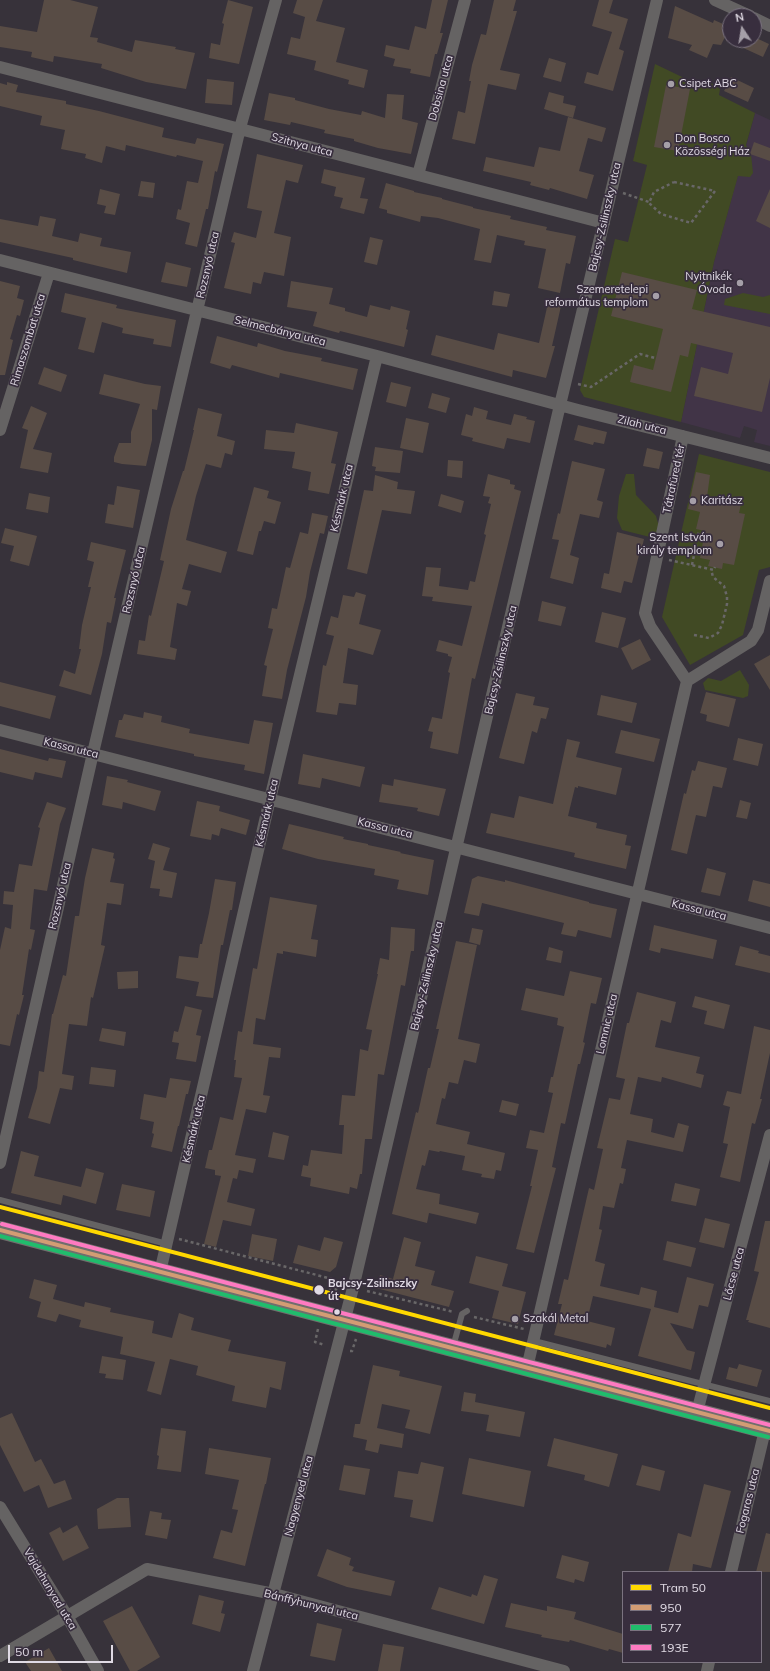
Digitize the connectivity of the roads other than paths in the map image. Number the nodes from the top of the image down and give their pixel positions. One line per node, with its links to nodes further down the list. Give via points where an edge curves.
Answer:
1 (276, 0): 7 (street, Rozsnyó utca)
2 (465, 0): 8 (street, Dobsina utca)
3 (657, 0): 9 (street, Bajcsy-Zsilinszky utca)
4 (715, 0): 5 (street)
5 (732, 8)
6 (0, 67): 7 (street, Szitnya utca)
7 (240, 128): 8 (street, Szitnya utca); 12 (street, Rozsnyó utca)
8 (418, 175): 9 (street, Szitnya utca)
9 (604, 223): 14 (street, Bajcsy-Zsilinszky utca)
10 (0, 260): 11 (street, Selmecbánya utca)
11 (49, 273): 12 (street, Selmecbánya utca); 15 (street, Rimaszombat utca)
12 (198, 309): 13 (street, Selmecbánya utca); 21 (street, Rozsnyó utca)
13 (376, 356): 14 (street, Selmecbánya utca); 22 (street, Késmárk utca)
14 (560, 405): 16 (street, Zilah utca); 23 (street, Bajcsy-Zsilinszky utca)
15 (0, 430)
16 (683, 436): 17 (street, Zilah utca); 19 (street, Tátrafüred tér, via 645,613 650,626)
17 (770, 458)
18 (770, 581): 19 (street, via 758,630 751,641)
19 (687, 681): 24 (street, Lomnic utca)
20 (0, 730): 21 (street, Kassa utca)
21 (92, 753): 22 (street, Kassa utca); 27 (street, Rozsnyó utca)
22 (270, 799): 23 (street, Kassa utca); 30 (street, Késmárk utca)
23 (457, 847): 24 (street, Kassa utca); 33 (street, Bajcsy-Zsilinszky utca)
24 (636, 895): 25 (street, Kassa utca); 34 (street, Lomnic utca)
25 (770, 928)
26 (770, 1135): 37 (street, Lőcse utca)
27 (0, 1163)
28 (0, 1200): 30 (lane)
29 (0, 1230): 31 (main road)
30 (168, 1240): 31 (street, Késmárk utca)
31 (160, 1272): 33 (main road)
32 (463, 1312): 35 (lane)
33 (345, 1321): 35 (main road); 43 (street, Nagyenyed utca)
34 (534, 1341): 36 (street, Lomnic utca); 37 (lane)
35 (453, 1349): 36 (main road)
36 (527, 1368): 39 (main road)
37 (704, 1384): 38 (lane); 39 (street, Lőcse utca)
38 (770, 1402)
39 (697, 1412): 40 (main road)
40 (768, 1430): 42 (street, Fogaras utca)
41 (0, 1507): 44 (street, Vajdahunyad utca)
42 (731, 1571)
43 (274, 1594): 44 (street, Bánffyhunyad utca, via 147,1569); 47 (street, Nagyenyed utca); 48 (street, Bánffyhunyad utca)
44 (67, 1616): 45 (street, Bánffyhunyad utca); 46 (street, Vajdahunyad utca)
45 (0, 1656)
46 (98, 1671)
47 (253, 1671)
48 (564, 1671)

